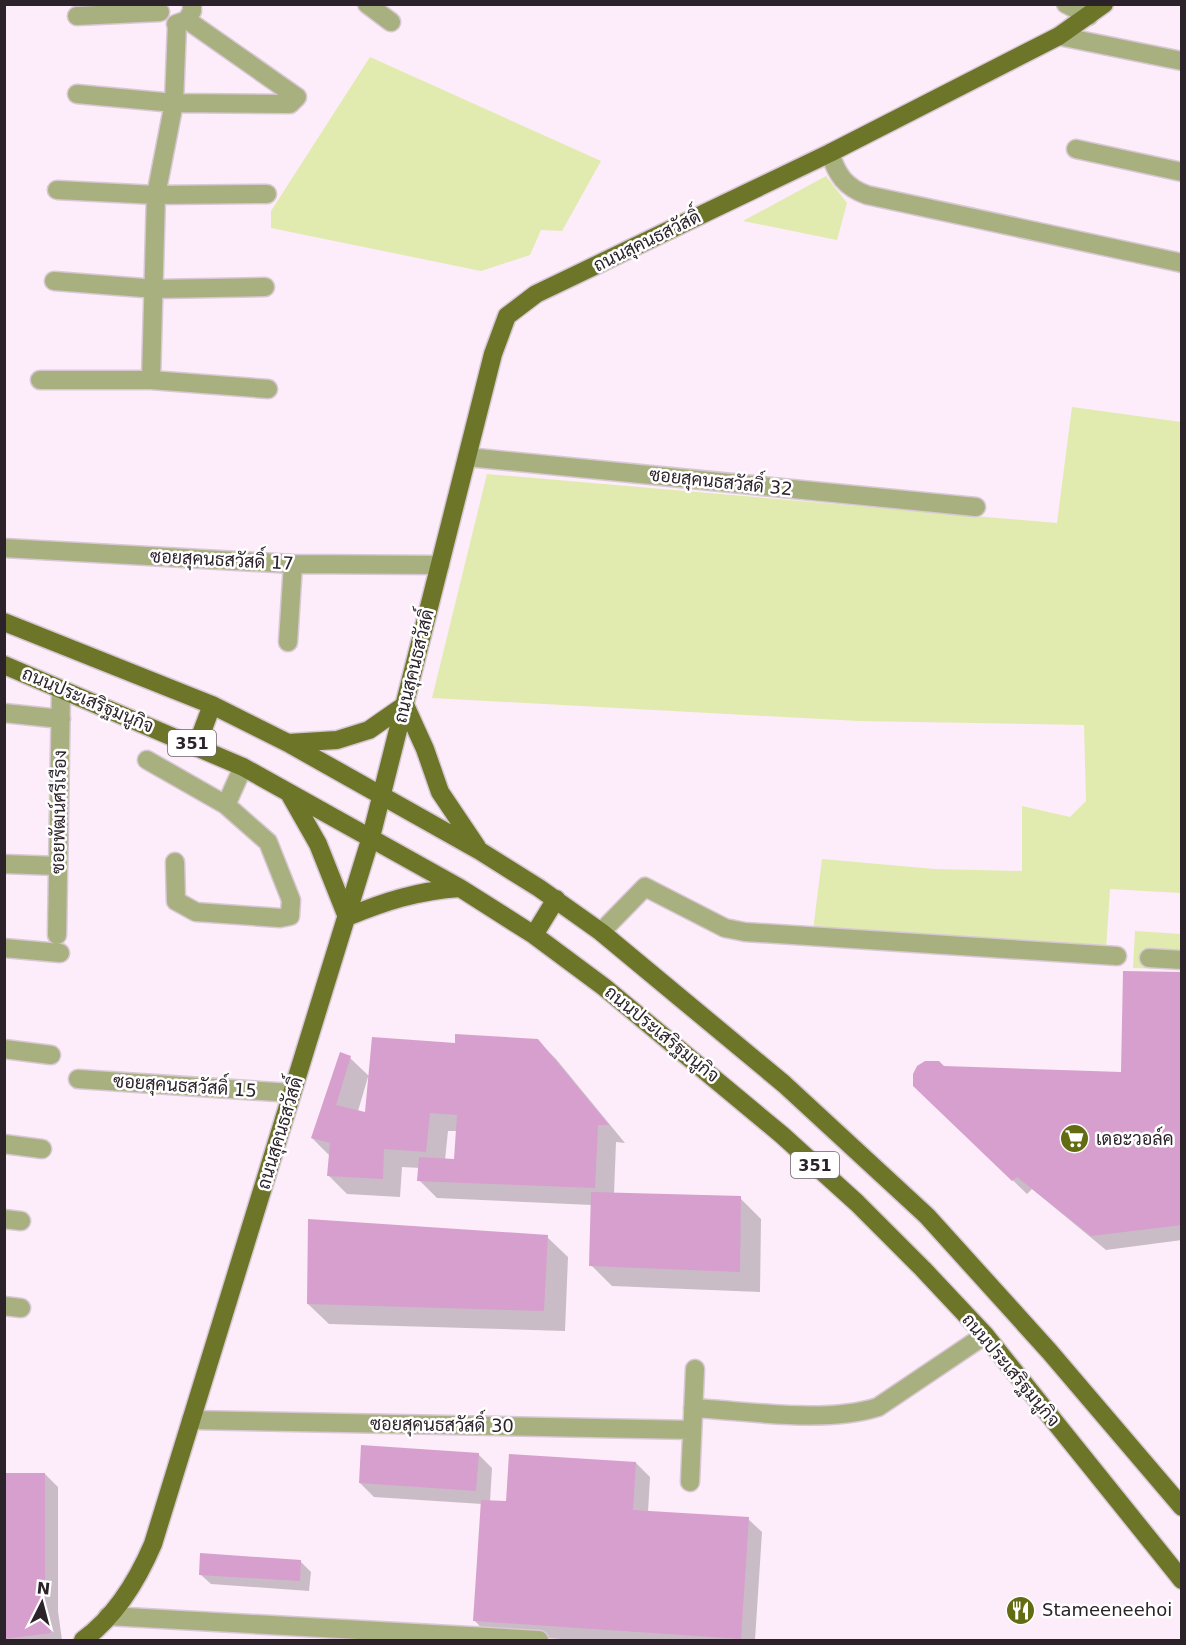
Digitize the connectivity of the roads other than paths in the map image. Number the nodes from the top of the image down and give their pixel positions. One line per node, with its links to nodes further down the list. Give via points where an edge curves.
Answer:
1 (368, 4): 7 (street)
2 (1066, 4): 4 (street)
3 (160, 8): 5 (street); 6 (street, via 166,21)
4 (1096, 10): 8 (main road, ถนนสุคนธสวัสดิ์)
5 (77, 16)
6 (185, 16): 11 (street); 11 (street, via 297,98 290,104)
7 (392, 22)
8 (1059, 36): 9 (street); 13 (main road, ถนนสุคนธสวัสดิ์)
9 (1182, 62)
10 (77, 93): 11 (street)
11 (174, 103): 17 (street)
12 (1076, 149): 14 (street)
13 (830, 153): 18 (street, via 846,185 867,195); 25 (main road, ถนนสุคนธสวัสดิ์, via 536,294 507,316 493,354)
14 (1182, 172)
15 (57, 189): 17 (street)
16 (267, 194): 17 (street)
17 (156, 195): 21 (street)
18 (1182, 263)
19 (54, 281): 21 (street)
20 (265, 287): 21 (street)
21 (156, 289): 23 (street)
22 (40, 380): 23 (street)
23 (151, 380): 24 (street)
24 (268, 389)
25 (467, 457): 26 (street, ซอยสุคนธสวัสดิ์ 32); 29 (main road, ถนนสุคนธสวัสดิ์)
26 (976, 507)
27 (4, 548): 28 (street, ซอยสุคนธสวัสดิ์ 17)
28 (293, 564): 29 (street, ซอยสุคนธสวัสดิ์ 17); 31 (street)
29 (440, 565): 35 (main road, ถนนสุคนธสวัสดิ์)
30 (4, 622): 34 (main road, 351)
31 (288, 642)
32 (4, 665): 33 (main road, ถนนประเสริฐมนูกิจ / 351)
33 (61, 689): 37 (street, ซอยพัฒน์ศรีเรือง); 39 (main road, ถนนประเสริฐมนูกิจ / 351)
34 (212, 705): 38 (main road, 351); 39 (main road)
35 (405, 705): 38 (main road, via 369,730 337,740); 43 (main road, ถนนสุคนธสวัสดิ์); 46 (main road, via 440,792)
36 (4, 713): 37 (street)
37 (61, 718): 49 (street, ซอยพัฒน์ศรีเรือง)
38 (288, 744): 43 (main road, 351)
39 (197, 745): 41 (main road, ถนนประเสริฐมนูกิจ / 351)
40 (147, 760): 44 (street)
41 (243, 767): 42 (main road, ถนนประเสริฐมนูกิจ / 351); 44 (street)
42 (288, 792): 45 (main road, ถนนประเสริฐมนูกิจ / 351); 52 (main road, via 318,844)
43 (382, 795): 45 (main road, ถนนสุคนธสวัสดิ์); 46 (main road, 351)
44 (226, 805): 47 (street, via 268,842 291,900 290,916 196,912 185,907 176,901)
45 (371, 837): 50 (main road, ถนนประเสริฐมนูกิจ / 351); 52 (main road, ถนนสุคนธสวัสดิ์)
46 (480, 851): 51 (main road, 351)
47 (175, 862)
48 (4, 864): 49 (street)
49 (58, 866): 55 (street, ซอยพัฒน์ศรีเรือง, via 58,944)
50 (460, 888): 52 (main road, via 398,897); 54 (main road, ถนนประเสริฐมนูกิจ / 351)
51 (556, 899): 53 (main road, 351); 54 (main road)
52 (347, 917): 62 (main road, ถนนสุคนธสวัสดิ์)
53 (601, 932): 56 (street, via 645,887 725,928 745,932); 71 (main road, 351, via 784,1084 927,1216)
54 (534, 935): 65 (main road, ถนนประเสริฐมนูกิจ / 351, via 631,1008 782,1135 857,1203)
55 (4, 948)
56 (1117, 956)
57 (1149, 958): 58 (street)
58 (1182, 960)
59 (4, 1049): 60 (street)
60 (51, 1055)
61 (78, 1079): 62 (street, ซอยสุคนธสวัสดิ์ 15)
62 (292, 1093): 68 (main road, ถนนสุคนธสวัสดิ์)
63 (4, 1144): 64 (street)
64 (42, 1149)
65 (985, 1335): 67 (street, via 878,1407 861,1413 833,1416); 72 (main road, ถนนประเสริฐมนูกิจ / 351)
66 (695, 1369): 67 (street)
67 (693, 1408): 69 (street)
68 (191, 1420): 69 (street, ซอยสุคนธสวัสดิ์ 30); 73 (main road, ถนนสุคนธสวัสดิ์, via 153,1544 142,1569)
69 (692, 1430): 70 (street)
70 (690, 1482)
71 (1182, 1507)
72 (1182, 1580)
73 (108, 1616): 74 (street); 76 (main road, ถนนสุคนธสวัสดิ์)
74 (231, 1632): 75 (street)
75 (496, 1639): 77 (street)
76 (84, 1641)
77 (539, 1641)

